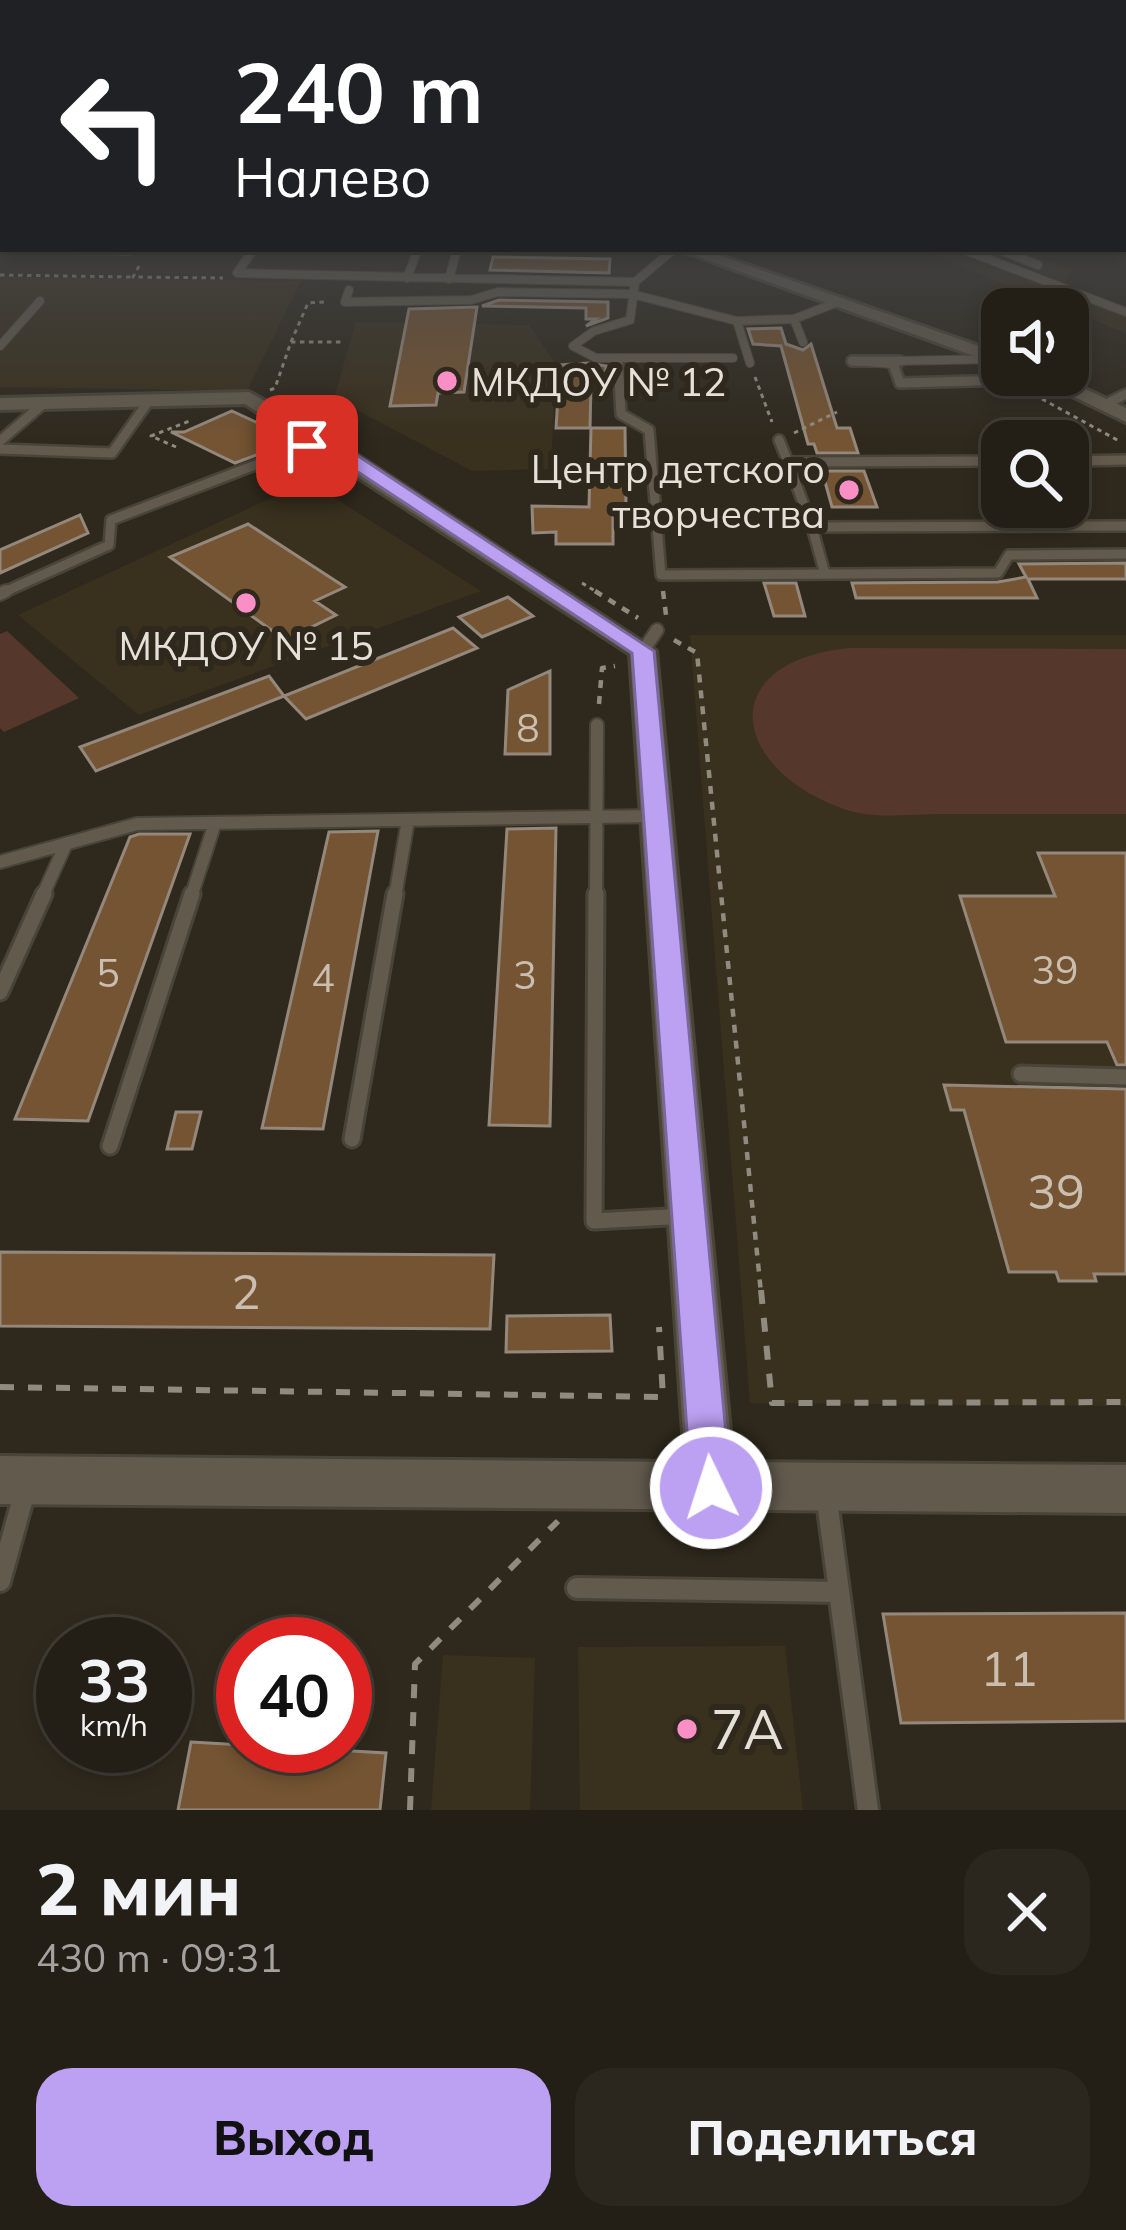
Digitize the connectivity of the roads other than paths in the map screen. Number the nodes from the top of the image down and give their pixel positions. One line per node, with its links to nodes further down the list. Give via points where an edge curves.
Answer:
1 (239, 270): 7 (lane)
2 (410, 270): 7 (lane)
3 (451, 270): 8 (lane)
4 (649, 270): 9 (lane)
5 (748, 270): 13 (street)
6 (1018, 270): 14 (lane)
7 (407, 278): 8 (lane)
8 (448, 279): 9 (lane)
9 (635, 283): 11 (lane)
10 (349, 290): 11 (lane, via 345,302)
11 (632, 294): 16 (lane); 20 (lane, via 630,320 573,346)
12 (40, 301): 18 (lane)
13 (838, 302): 15 (lane); 19 (street)
14 (1126, 312)
15 (794, 319): 16 (lane); 17 (lane)
16 (737, 321): 25 (lane)
17 (803, 342)
18 (0, 346)
19 (981, 353)
20 (618, 358): 21 (lane); 44 (lane, via 621,414 649,430 661,575)
21 (733, 358)
22 (981, 360): 24 (lane)
23 (852, 361): 24 (lane)
24 (892, 361): 26 (lane, via 900,383)
25 (750, 363)
26 (981, 380)
27 (1126, 394): 32 (lane)
28 (1084, 396): 32 (street)
29 (148, 401): 31 (street); 34 (street, via 249,398); 36 (lane, via 112,453)
30 (0, 404): 31 (street)
31 (43, 404): 36 (lane)
32 (1104, 405): 33 (street)
33 (1126, 416)
34 (322, 440): 45 (lane, via 111,520 109,545); 47 (street, via 638,645)
35 (779, 440): 40 (lane)
36 (0, 445)
37 (1126, 460): 39 (lane)
38 (981, 461): 40 (lane)
39 (1089, 461)
40 (788, 462): 41 (lane)
41 (812, 526): 42 (lane); 44 (lane)
42 (1126, 526)
43 (1126, 554): 44 (lane, via 1009,555 998,573)
44 (825, 574)
45 (0, 595)
46 (597, 725): 48 (lane)
47 (656, 816): 48 (lane); 58 (street)
48 (595, 817): 49 (lane); 58 (lane, via 594,1221)
49 (408, 820): 50 (lane); 56 (lane)
50 (215, 823): 51 (lane, via 136,824); 57 (lane)
51 (65, 846): 52 (lane); 53 (lane)
52 (0, 862)
53 (0, 992)
54 (1021, 1074): 55 (lane)
55 (1126, 1076)
56 (352, 1139)
57 (110, 1146)
58 (689, 1216): 60 (street)
59 (14, 1480): 60 (street); 63 (lane)
60 (711, 1488): 61 (street)
61 (825, 1488): 62 (street); 65 (lane)
62 (1126, 1489)
63 (0, 1581)
64 (577, 1588): 65 (lane)
65 (839, 1592): 66 (lane)
66 (868, 1810)

